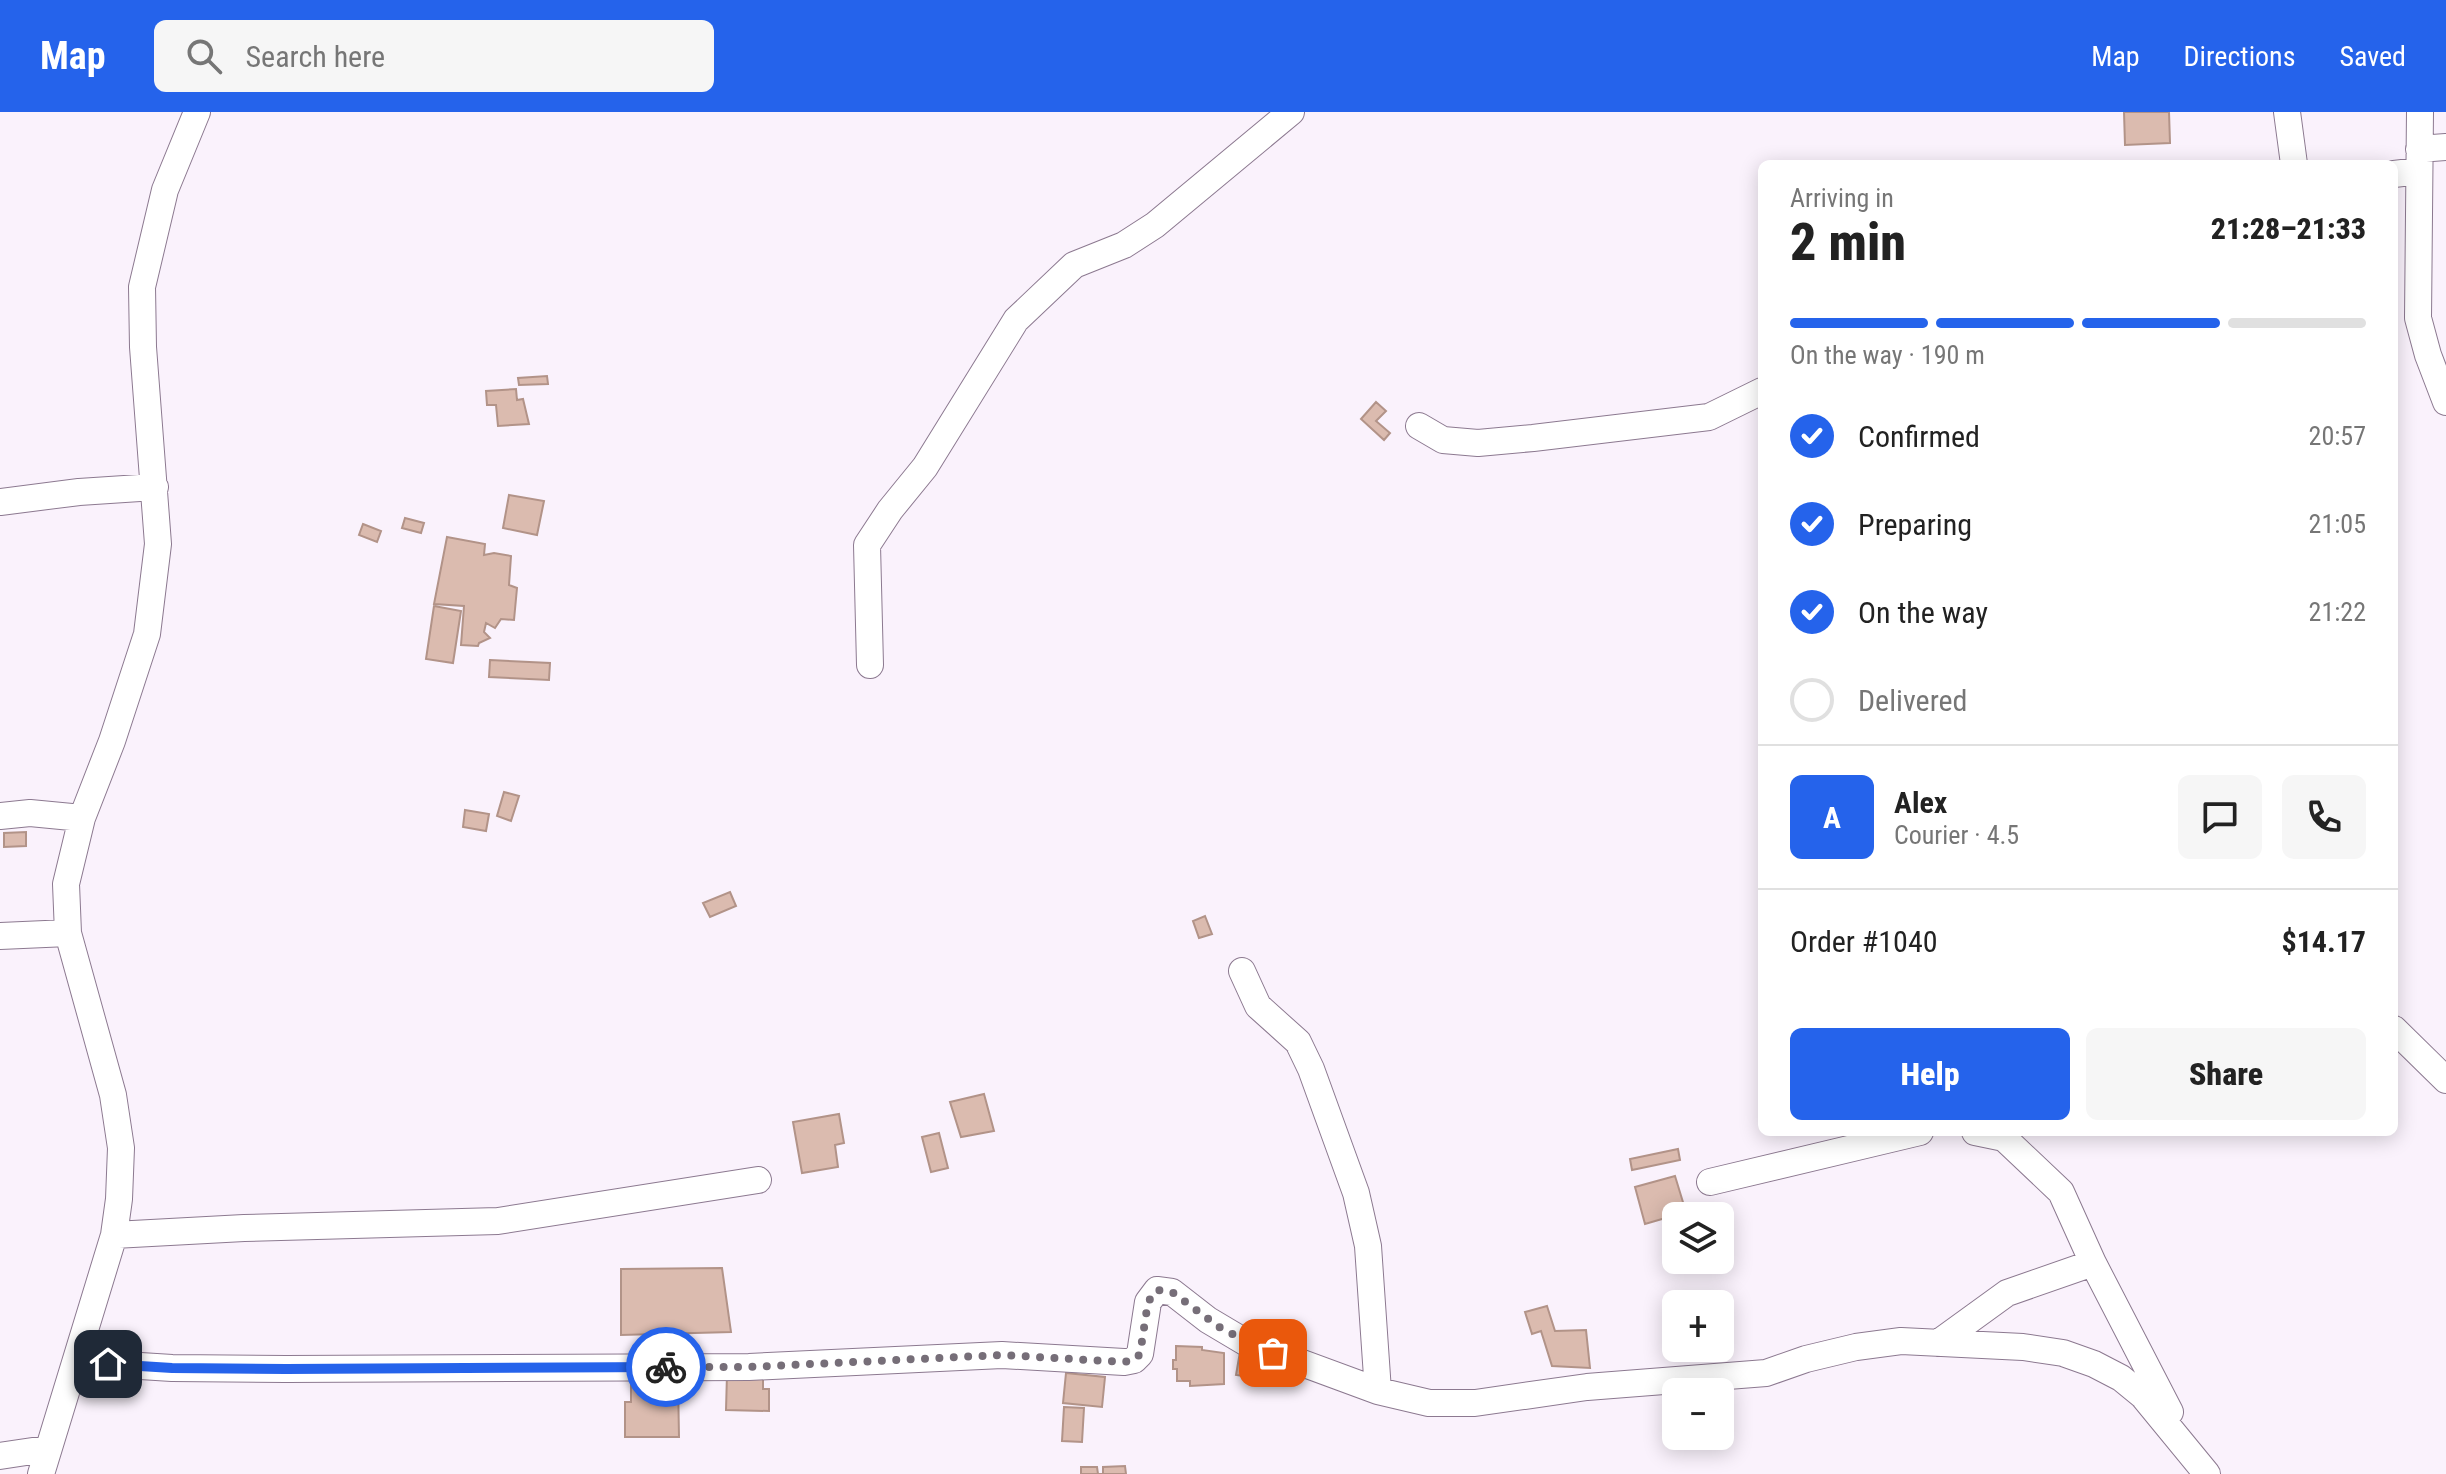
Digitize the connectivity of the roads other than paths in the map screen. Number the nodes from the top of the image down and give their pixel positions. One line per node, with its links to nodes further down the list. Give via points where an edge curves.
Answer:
1 (197, 112): 11 (street, via 165,190 142,287)
2 (1291, 112): 13 (street, via 1155,225 1124,245 1074,265 1016,320 925,467 867,545)
3 (2287, 112): 6 (street)
4 (2420, 112): 7 (street)
5 (2446, 147): 7 (street)
6 (2293, 160)
7 (2411, 165): 9 (street, via 2418,318)
8 (1758, 393): 10 (street, via 1709,417 1533,438 1443,440)
9 (2446, 402)
10 (1419, 426)
11 (155, 487): 12 (street); 15 (street, via 158,544 147,634)
12 (0, 502)
13 (870, 665)
14 (0, 816): 15 (street)
15 (82, 818): 16 (street, via 66,884)
16 (68, 933): 17 (street); 25 (street, via 121,1148)
17 (0, 936)
18 (1242, 971): 29 (street, via 1258,1006 1298,1042 1356,1193 1368,1246)
19 (2398, 1033): 20 (street)
20 (2446, 1080)
21 (1903, 1136): 24 (street)
22 (1994, 1136): 26 (street, via 2004,1138 2061,1192)
23 (758, 1180): 25 (street, via 498,1221)
24 (1710, 1182)
25 (114, 1235): 28 (street)
26 (2093, 1263): 27 (street, via 2007,1293); 32 (street)
27 (1938, 1343): 29 (street, via 1856,1347 1766,1373 1587,1387 1475,1403 1429,1403); 32 (street, via 2023,1347 2094,1364 2143,1396)
28 (77, 1362): 29 (street, via 286,1369 749,1367 1002,1355 1124,1362 1140,1354 1148,1302 1164,1289 1245,1342); 31 (street)
29 (1378, 1391)
30 (0, 1456): 31 (street)
31 (43, 1461)
32 (2202, 1469)

